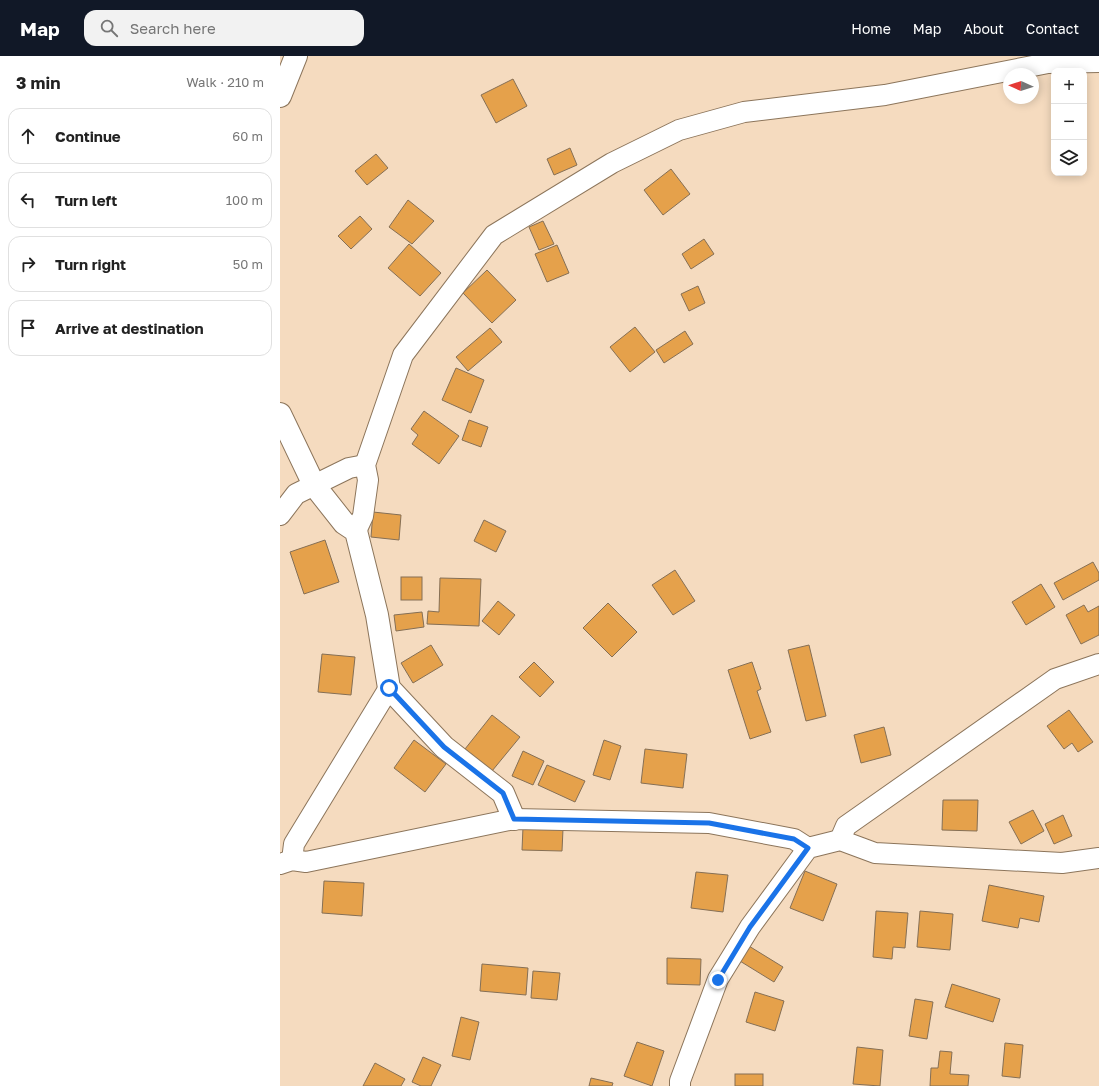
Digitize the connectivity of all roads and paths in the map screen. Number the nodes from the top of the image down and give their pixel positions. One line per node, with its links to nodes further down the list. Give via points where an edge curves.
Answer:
1 (296, 56): 3 (street)
2 (1099, 62): 5 (street, via 1048,63 885,95 744,112 679,130 612,163 494,235 403,355)
3 (280, 96)
4 (280, 414): 6 (street)
5 (365, 465): 6 (street, via 349,468); 8 (street, via 368,480 363,516)
6 (314, 485): 7 (street, via 296,494); 8 (street, via 344,523)
7 (280, 515)
8 (356, 532): 10 (street, via 377,615)
9 (1099, 664): 12 (street, via 1055,679 846,826)
10 (389, 688): 11 (street, via 444,747 503,793); 15 (street, via 294,844)
11 (514, 819): 13 (street, via 709,823 794,839); 15 (street, via 306,862)
12 (840, 840): 13 (street); 14 (street, via 875,853 1062,863)
13 (808, 848): 16 (street, via 750,927 718,980)
14 (1099, 858)
15 (286, 862)
16 (680, 1086)

